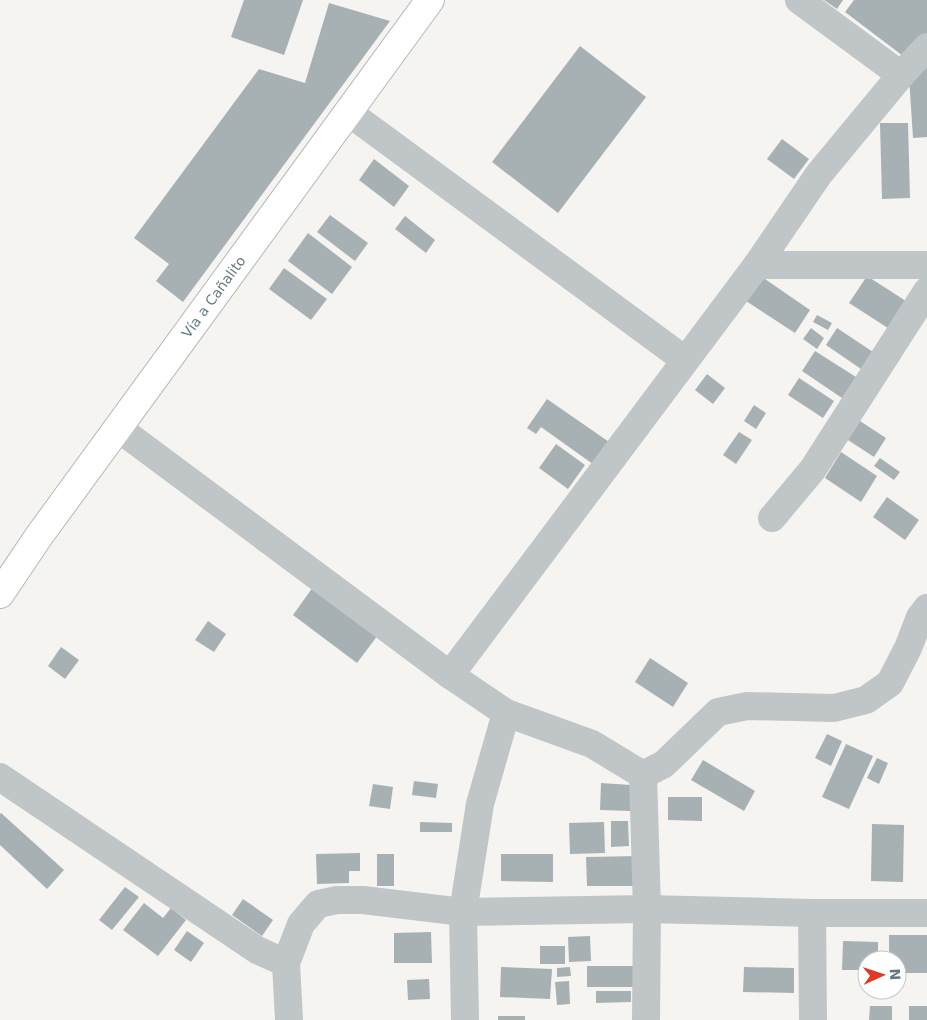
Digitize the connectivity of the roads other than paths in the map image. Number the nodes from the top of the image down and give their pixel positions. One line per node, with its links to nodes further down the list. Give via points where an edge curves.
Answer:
1 (430, 0): 5 (main road, Vía a Cañalito)
2 (799, 0): 4 (street)
3 (927, 47): 4 (street)
4 (901, 74): 6 (street, via 819,174)
5 (348, 112): 9 (street); 10 (main road, Vía a Cañalito)
6 (757, 265): 7 (street); 9 (street)
7 (927, 265)
8 (927, 290): 11 (street, via 813,469)
9 (685, 360): 14 (street)
10 (118, 428): 12 (main road, Vía a Cañalito); 14 (street)
11 (772, 518)
12 (0, 594)
13 (927, 608): 16 (street, via 890,683 866,700 834,708 747,706 718,712 664,764)
14 (450, 675): 15 (street)
15 (506, 713): 16 (street, via 592,744); 19 (street, via 480,804)
16 (643, 775): 18 (street)
17 (0, 777): 22 (street, via 257,950)
18 (647, 909): 19 (street); 20 (street); 25 (street)
19 (463, 912): 22 (street, via 363,900 318,904 301,924); 24 (street)
20 (812, 913): 21 (street); 26 (street)
21 (927, 913)
22 (286, 963): 23 (street)
23 (289, 1020)
24 (465, 1020)
25 (646, 1020)
26 (813, 1020)

